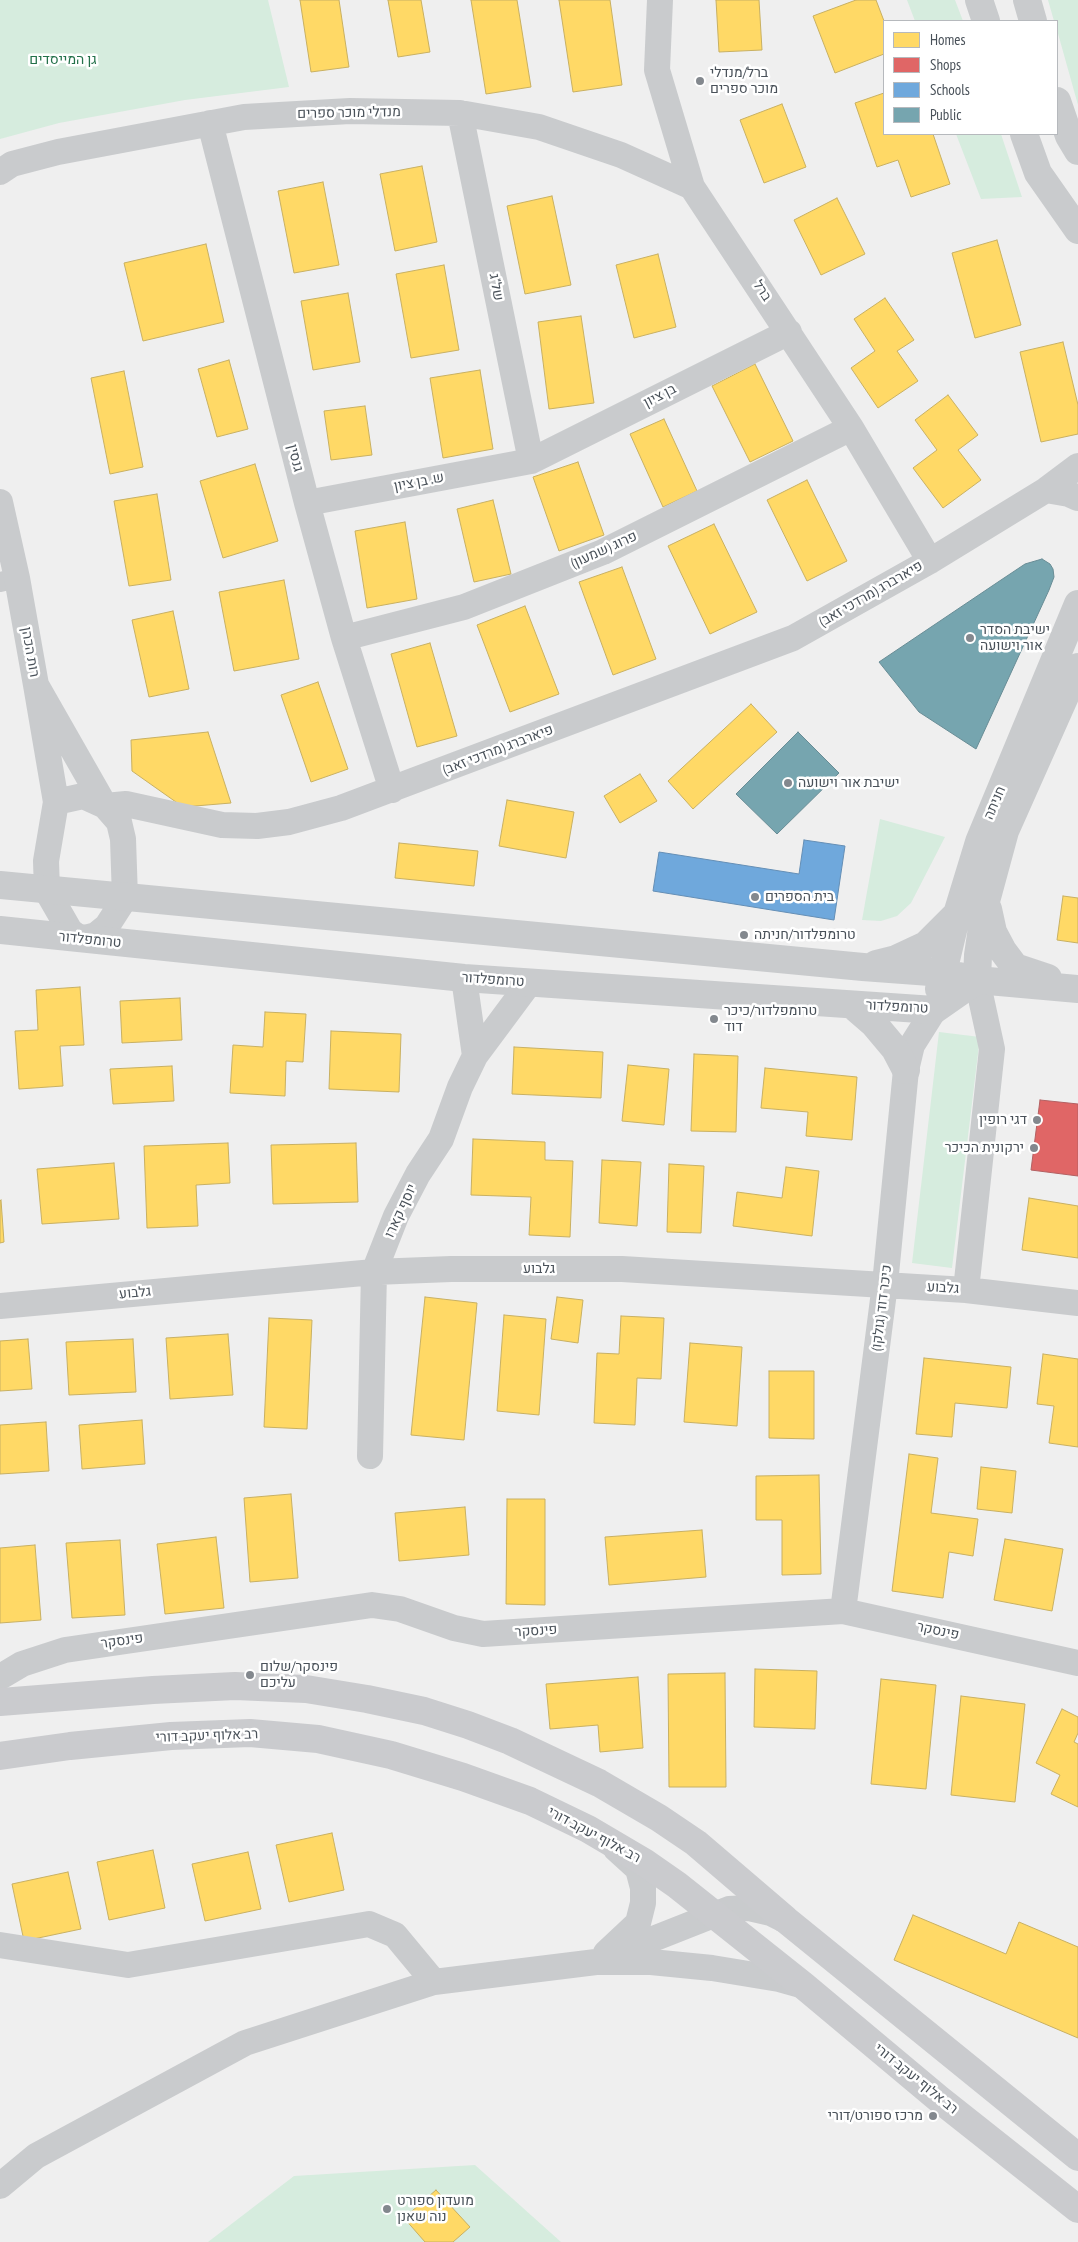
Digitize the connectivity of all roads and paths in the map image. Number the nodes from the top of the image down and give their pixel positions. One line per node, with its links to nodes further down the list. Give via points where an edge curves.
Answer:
1 (660, 0): 12 (street, ברל, via 656,70)
2 (979, 0): 4 (street)
3 (1027, 0): 5 (street)
4 (986, 20)
5 (1032, 20)
6 (1058, 104): 10 (street)
7 (460, 113): 8 (street, מנדלי מוכר ספרים, via 350,111 244,117); 12 (street, מנדלי מוכר ספרים, via 539,127 621,155); 16 (street, של"ג)
8 (210, 123): 11 (street, מנדלי מוכר ספרים, via 58,152 12,164); 21 (street, גנסין)
9 (1024, 135): 13 (street, via 1038,173)
10 (1078, 151)
11 (0, 172)
12 (692, 187): 14 (street, ברל)
13 (1078, 230)
14 (789, 332): 15 (street, ברל); 16 (street, בן ציון)
15 (851, 428): 22 (street, ברל); 25 (street, פרוג (שמעון), via 603,552 464,607)
16 (531, 461): 21 (street, ש. בן ציון)
17 (1078, 466): 18 (street, פיארברג (מרדכי זאב))
18 (1046, 490): 19 (street); 22 (street, פיארברג (מרדכי זאב))
19 (1078, 498)
20 (0, 502): 23 (street, רות הכהן)
21 (307, 504): 25 (street, גנסין)
22 (930, 561): 28 (street, פיארברג (מרדכי זאב), via 794,638)
23 (9, 580): 27 (street, רות הכהן)
24 (1078, 604): 35 (street, חניתה, via 979,842)
25 (344, 638): 28 (street, גנסין)
26 (1078, 667): 34 (street, חניתה, via 1005,831)
27 (36, 686): 29 (street, רות הכהן); 30 (street)
28 (392, 790): 30 (street, פיארברג (מרדכי זאב), via 289,822 257,826 222,825 126,804)
29 (56, 802): 30 (street, פיארברג (מרדכי זאב), via 83,796); 32 (street, via 46,861)
30 (105, 806): 33 (street, via 119,822 123,840)
31 (0, 885): 32 (street)
32 (47, 891): 33 (street); 37 (street, via 70,931)
33 (125, 898): 37 (street, via 107,926 96,935); 38 (street)
34 (986, 901): 41 (street, חניתה); 43 (street, via 993,932 1015,967)
35 (957, 914): 38 (street, via 926,945 914,952); 39 (street, חניתה)
36 (0, 930): 37 (street, טרומפלדור)
37 (81, 940): 40 (street, טרומפלדור)
38 (862, 967): 39 (street)
39 (944, 973): 41 (street); 45 (street, חניתה)
40 (464, 978): 42 (street, טרומפלדור); 46 (street)
41 (977, 980): 43 (street); 45 (street, טרומפלדור); 50 (street, via 992,1049)
42 (530, 982): 44 (street, טרומפלדור); 46 (street, יוסף קארו)
43 (1078, 988)
44 (852, 1005): 45 (street, טרומפלדור); 47 (street, via 895,1049)
45 (934, 1010): 47 (street, כיכר דוד (גולקו), via 912,1046)
46 (475, 1056): 48 (street, יוסף קארו, via 441,1139 396,1216)
47 (906, 1070): 49 (street, כיכר דוד (גולקו))
48 (374, 1272): 49 (street, גלבוע, via 451,1268 622,1268); 52 (street, גלבוע); 53 (street, יוסף קארו)
49 (885, 1284): 50 (street, גלבוע); 54 (street, כיכר דוד (גולקו))
50 (966, 1290): 51 (street, גלבוע)
51 (1078, 1303)
52 (0, 1306)
53 (370, 1456)
54 (843, 1611): 55 (street, פינסקר); 56 (street, פינסקר, via 483,1634 454,1628 400,1609 372,1605 65,1650 30,1661)
55 (1078, 1663)
56 (0, 1677)
57 (0, 1702): 61 (main road, via 235,1686 306,1689 424,1711 510,1741 599,1783 660,1818 696,1843)
58 (0, 1756): 59 (main road, רב אלוף יעקב דורי, via 171,1736 250,1733 318,1738 391,1755 463,1777 530,1801)
59 (608, 1841): 60 (main road, רב אלוף יעקב דורי, via 644,1862); 63 (street, via 638,1869 643,1903 638,1923)
60 (715, 1914): 61 (street, via 729,1909 750,1908); 63 (street); 65 (main road, רב אלוף יעקב דורי)
61 (786, 1920): 66 (main road)
62 (0, 1945): 64 (street, via 128,1965 369,1924 395,1935)
63 (596, 1962): 64 (street); 65 (street, via 651,1962 712,1968)
64 (434, 1982): 67 (street, via 245,2043 36,2156)
65 (804, 1986): 68 (main road, רב אלוף יעקב דורי)
66 (1078, 2157)
67 (0, 2186)
68 (1078, 2209)

